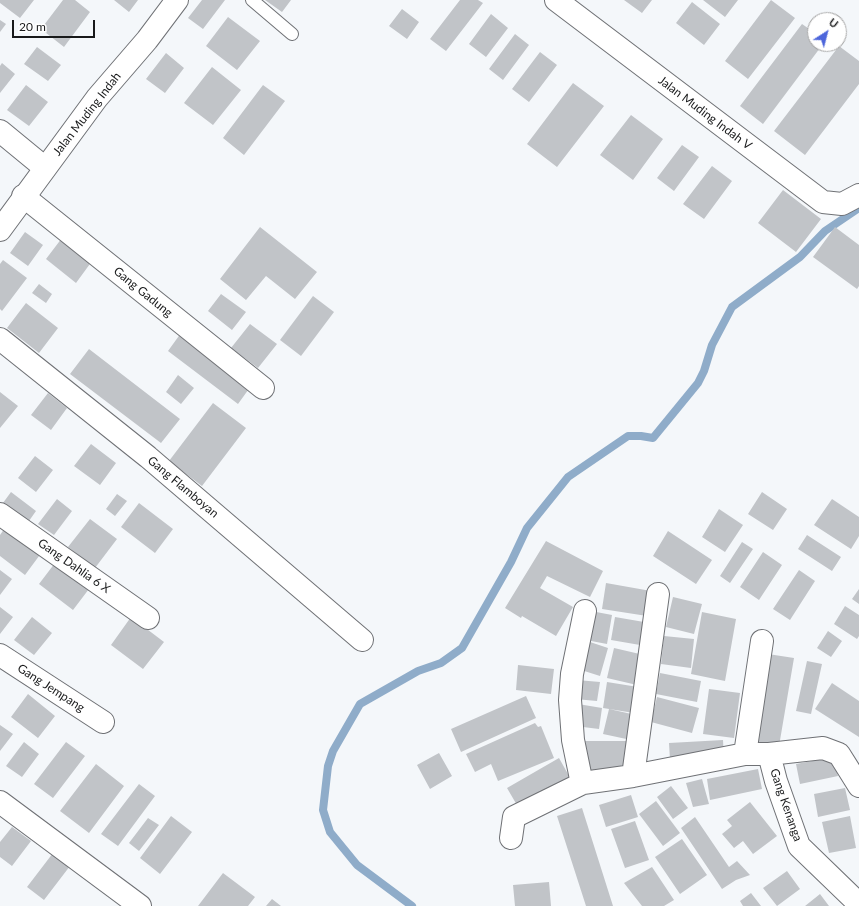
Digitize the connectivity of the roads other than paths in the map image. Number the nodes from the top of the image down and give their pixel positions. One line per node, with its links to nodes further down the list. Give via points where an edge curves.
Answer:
1 (177, 0): 6 (street, Jalan Muding Indah, via 147,40 97,98)
2 (252, 0): 4 (lane)
3 (556, 0): 7 (street, Jalan Muding Indah V, via 823,202 842,204)
4 (292, 34)
5 (0, 131): 6 (street)
6 (45, 168): 8 (street, Jalan Muding Indah)
7 (859, 195)
8 (23, 196): 9 (street, Jalan Muding Indah); 11 (street, Gang Gadung)
9 (0, 230)
10 (0, 339): 16 (street, Gang Flamboyan, via 148,457)
11 (263, 388)
12 (0, 514): 15 (street, Gang Dahlia 6 X)
13 (658, 594): 22 (street)
14 (585, 611): 23 (street, via 572,674 570,700 573,740)
15 (148, 618)
16 (362, 640)
17 (762, 641): 20 (street)
18 (0, 655): 19 (street, Gang Jempang)
19 (103, 722)
20 (746, 754): 21 (street); 22 (street)
21 (769, 754): 24 (street, via 823,748 831,750 839,754); 27 (street, Gang Kenanga, via 799,846)
22 (633, 776): 23 (street)
23 (583, 783): 26 (street, via 514,816)
24 (859, 786)
25 (0, 802): 28 (street)
26 (511, 838)
27 (859, 904)
28 (140, 906)

